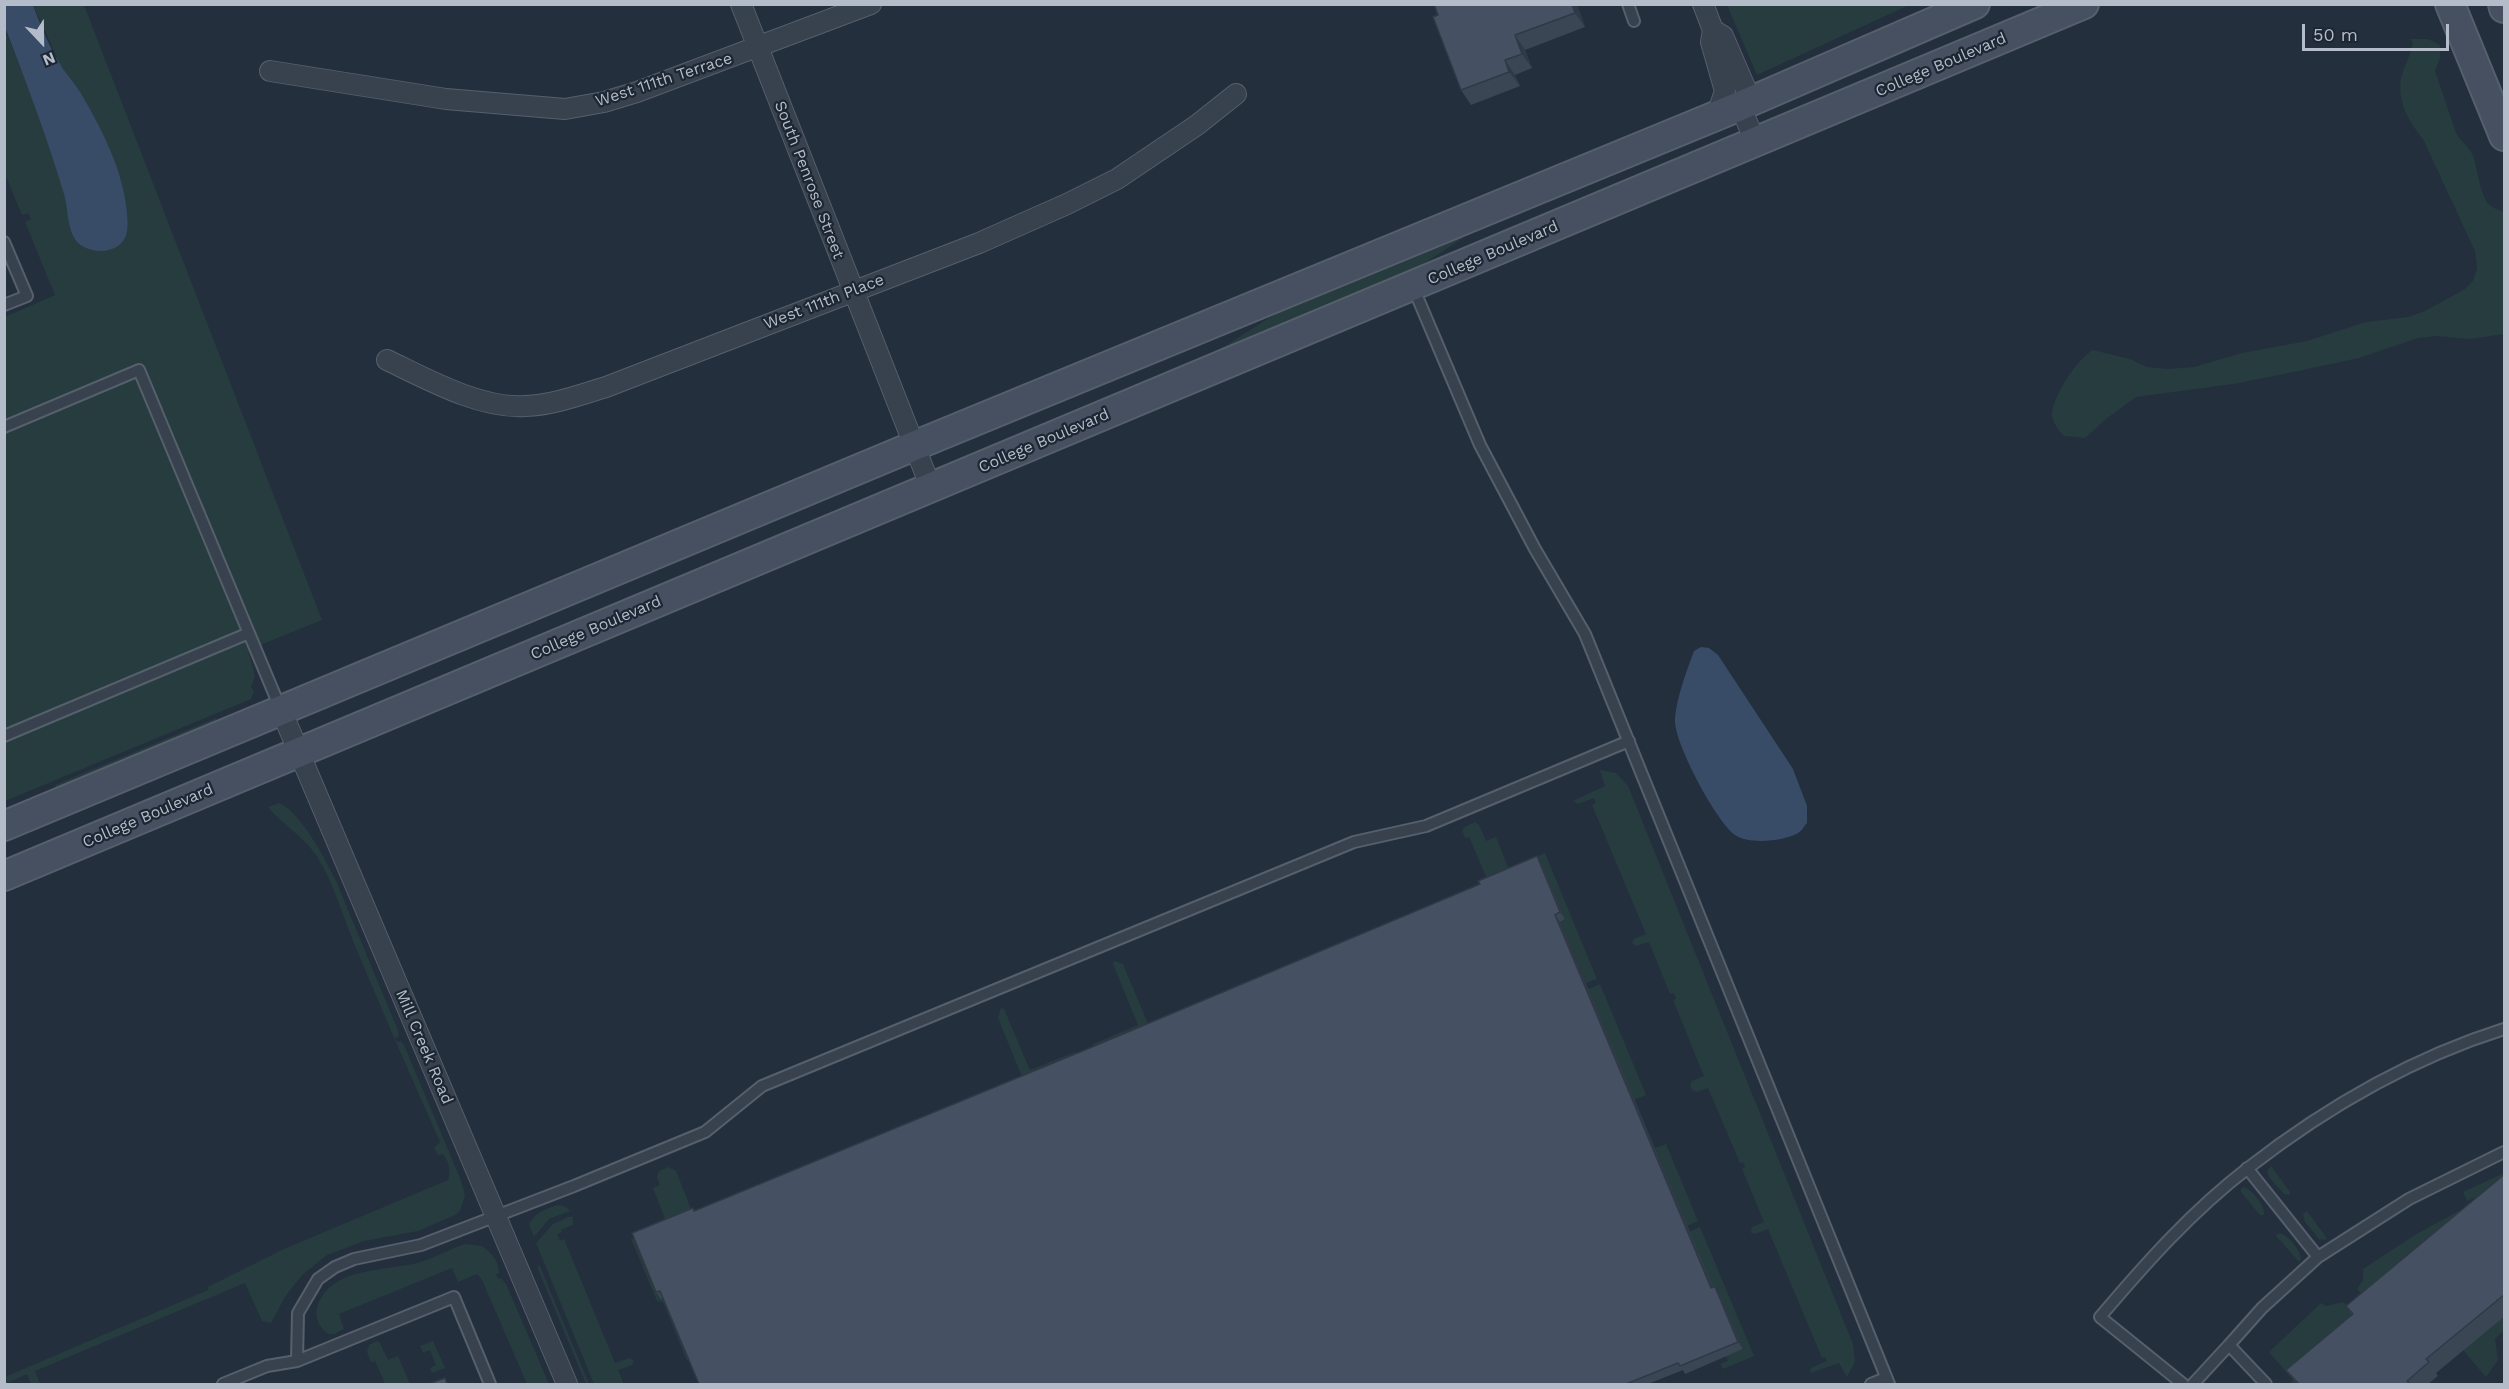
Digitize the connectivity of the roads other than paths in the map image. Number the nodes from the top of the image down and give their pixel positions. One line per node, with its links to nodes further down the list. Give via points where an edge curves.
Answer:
1 (741, 4): 10 (street, South Penrose Street)
2 (871, 4): 10 (street, West 111th Terrace)
3 (1628, 4): 8 (lane)
4 (1703, 4): 9 (street)
5 (1976, 4): 13 (main road)
6 (2084, 4): 15 (main road, College Boulevard)
7 (2450, 4): 14 (main road)
8 (1634, 21)
9 (1713, 30): 13 (street, via 1711,42 1725,92); 13 (street, via 1723,36)
10 (758, 48): 11 (street, West 111th Terrace, via 637,92 565,109 446,99); 18 (street, South Penrose Street)
11 (270, 71)
12 (1236, 94): 18 (street, West 111th Place, via 1117,179 979,243)
13 (1736, 107): 15 (street); 22 (main road)
14 (2505, 136)
15 (1756, 143): 17 (main road, College Boulevard)
16 (4, 242): 19 (lane, via 27,296)
17 (1413, 286): 23 (main road, College Boulevard); 27 (lane, via 1480,445 1585,634)
18 (853, 291): 20 (street, West 111th Place, via 606,387 525,406 504,405 454,391); 22 (street, South Penrose Street)
19 (4, 305)
20 (387, 360)
21 (4, 427): 24 (lane, via 139,370)
22 (914, 446): 23 (street, South Penrose Street); 25 (main road)
23 (930, 488): 28 (main road, College Boulevard)
24 (249, 633): 25 (lane); 26 (lane)
25 (281, 710): 28 (street, Mill Creek Road); 29 (main road)
26 (4, 736)
27 (1629, 741): 34 (lane, via 1426,826 1354,842 762,1086 705,1132); 38 (lane)
28 (298, 753): 30 (main road, College Boulevard); 34 (street, Mill Creek Road)
29 (4, 826)
30 (4, 876)
31 (2505, 1029): 33 (lane, via 2407,1068 2351,1098)
32 (2505, 1152): 35 (lane, via 2409,1199)
33 (2247, 1168): 35 (lane); 43 (lane, via 2160,1249 2100,1317)
34 (496, 1215): 37 (lane, via 421,1245 354,1258 318,1279 298,1313); 41 (street, Mill Creek Road)
35 (2318, 1257): 36 (lane, via 2262,1308)
36 (2229, 1345): 44 (lane); 45 (lane)
37 (297, 1361): 39 (lane, via 267,1366); 40 (lane, via 454,1297)
38 (1887, 1381): 42 (lane)
39 (223, 1384)
40 (490, 1384)
41 (567, 1384)
42 (1871, 1384)
43 (2183, 1384)
44 (2193, 1384)
45 (2265, 1384)

